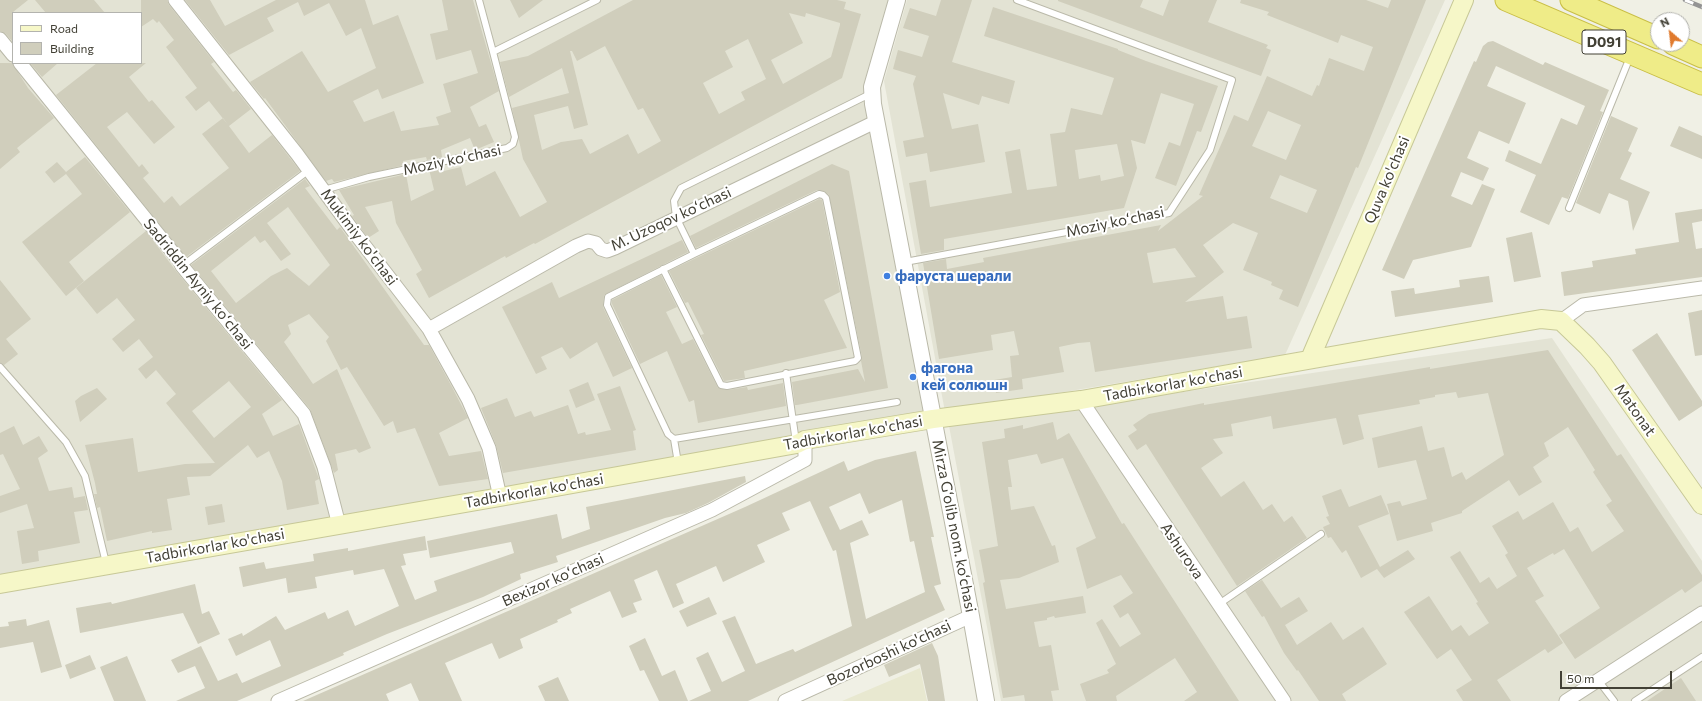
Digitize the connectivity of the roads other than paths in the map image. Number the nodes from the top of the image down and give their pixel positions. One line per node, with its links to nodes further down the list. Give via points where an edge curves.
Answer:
1 (175, 0): 20 (street, Mukimiy ko'chasi)
2 (479, 0): 11 (lane)
3 (597, 0): 11 (lane)
4 (897, 0): 18 (street, Mirza G‘olib nom. ko‘chasi)
5 (1017, 0): 25 (lane, Moziy koʻchasi, via 1232,80 1210,150 1169,213)
6 (1464, 0): 31 (main road, Quva ko'chasi)
7 (1506, 0): 14 (highway, D091)
8 (1571, 0): 9 (highway, D091)
9 (1650, 35)
10 (0, 38): 13 (street)
11 (493, 52): 21 (lane, Moziy koʻchasi, via 515,137 513,144 507,148 369,177)
12 (1690, 52): 15 (highway)
13 (12, 54)
14 (1632, 54): 17 (highway, D091); 22 (lane)
15 (1702, 57)
16 (21, 64): 26 (street, Sadriddin Ayniy koʻchasi)
17 (1702, 84)
18 (872, 93): 19 (street, Mirza G‘olib nom. ko‘chasi); 23 (lane, via 681,188 674,201)
19 (875, 122): 23 (street, M. Uzoqov koʻchasi); 25 (street, Mirza G‘olib nom. ko‘chasi)
20 (309, 170): 21 (street, Mukimiy ko'chasi); 26 (lane)
21 (324, 190): 30 (street, Mukimiy ko'chasi)
22 (1569, 208)
23 (676, 217): 24 (lane); 30 (street, M. Uzoqov koʻchasi, via 607,251 588,241)
24 (694, 254): 27 (lane); 33 (lane, via 819,194 826,198 858,358 852,363)
25 (903, 263): 36 (street, Mirza G‘olib nom. ko‘chasi)
26 (182, 266): 43 (street, Sadriddin Ayniy koʻchasi, via 304,414 324,468)
27 (663, 269): 33 (lane, via 721,385 727,386); 38 (lane, via 608,297 607,305 668,434)
28 (1702, 288): 29 (street, via 1584,305)
29 (1560, 321): 31 (main road, Tadbirkorlar ko'chasi, via 1541,318 1521,321); 42 (main road, Matonat, via 1602,362)
30 (429, 329): 41 (street, Mukimiy ko'chasi, via 468,400 489,448)
31 (1310, 359): 34 (main road, Tadbirkorlar ko'chasi)
32 (0, 367): 45 (lane, via 66,442 85,476)
33 (786, 373): 37 (lane)
34 (1081, 400): 36 (main road, Tadbirkorlar ko'chasi); 47 (street, Ashurova)
35 (897, 402): 37 (lane)
36 (933, 419): 39 (main road, Tadbirkorlar ko'chasi); 49 (street, Mirza G‘olib nom. ko‘chasi)
37 (793, 420): 38 (lane); 39 (lane)
38 (674, 439): 40 (lane)
39 (801, 442): 40 (main road, Tadbirkorlar ko'chasi); 52 (street, Bexizor koʻchasi, via 805,460 712,510)
40 (678, 465): 41 (main road, Tadbirkorlar ko'chasi)
41 (500, 497): 43 (main road, Tadbirkorlar ko'chasi)
42 (1702, 505)
43 (338, 525): 45 (main road, Tadbirkorlar ko'chasi)
44 (1321, 534): 47 (lane)
45 (106, 565): 46 (main road, Tadbirkorlar ko'chasi)
46 (0, 584)
47 (1219, 604): 55 (street, Ashurova)
48 (1702, 612): 51 (street)
49 (971, 616): 53 (street, Bozorboshi ko'chasi); 54 (street, Mirza G‘olib nom. ko‘chasi)
50 (1702, 657): 58 (lane)
51 (1598, 680): 56 (street); 57 (lane)
52 (278, 701)
53 (785, 701)
54 (986, 701)
55 (1284, 701)
56 (1566, 701)
57 (1614, 701)
58 (1635, 701)

